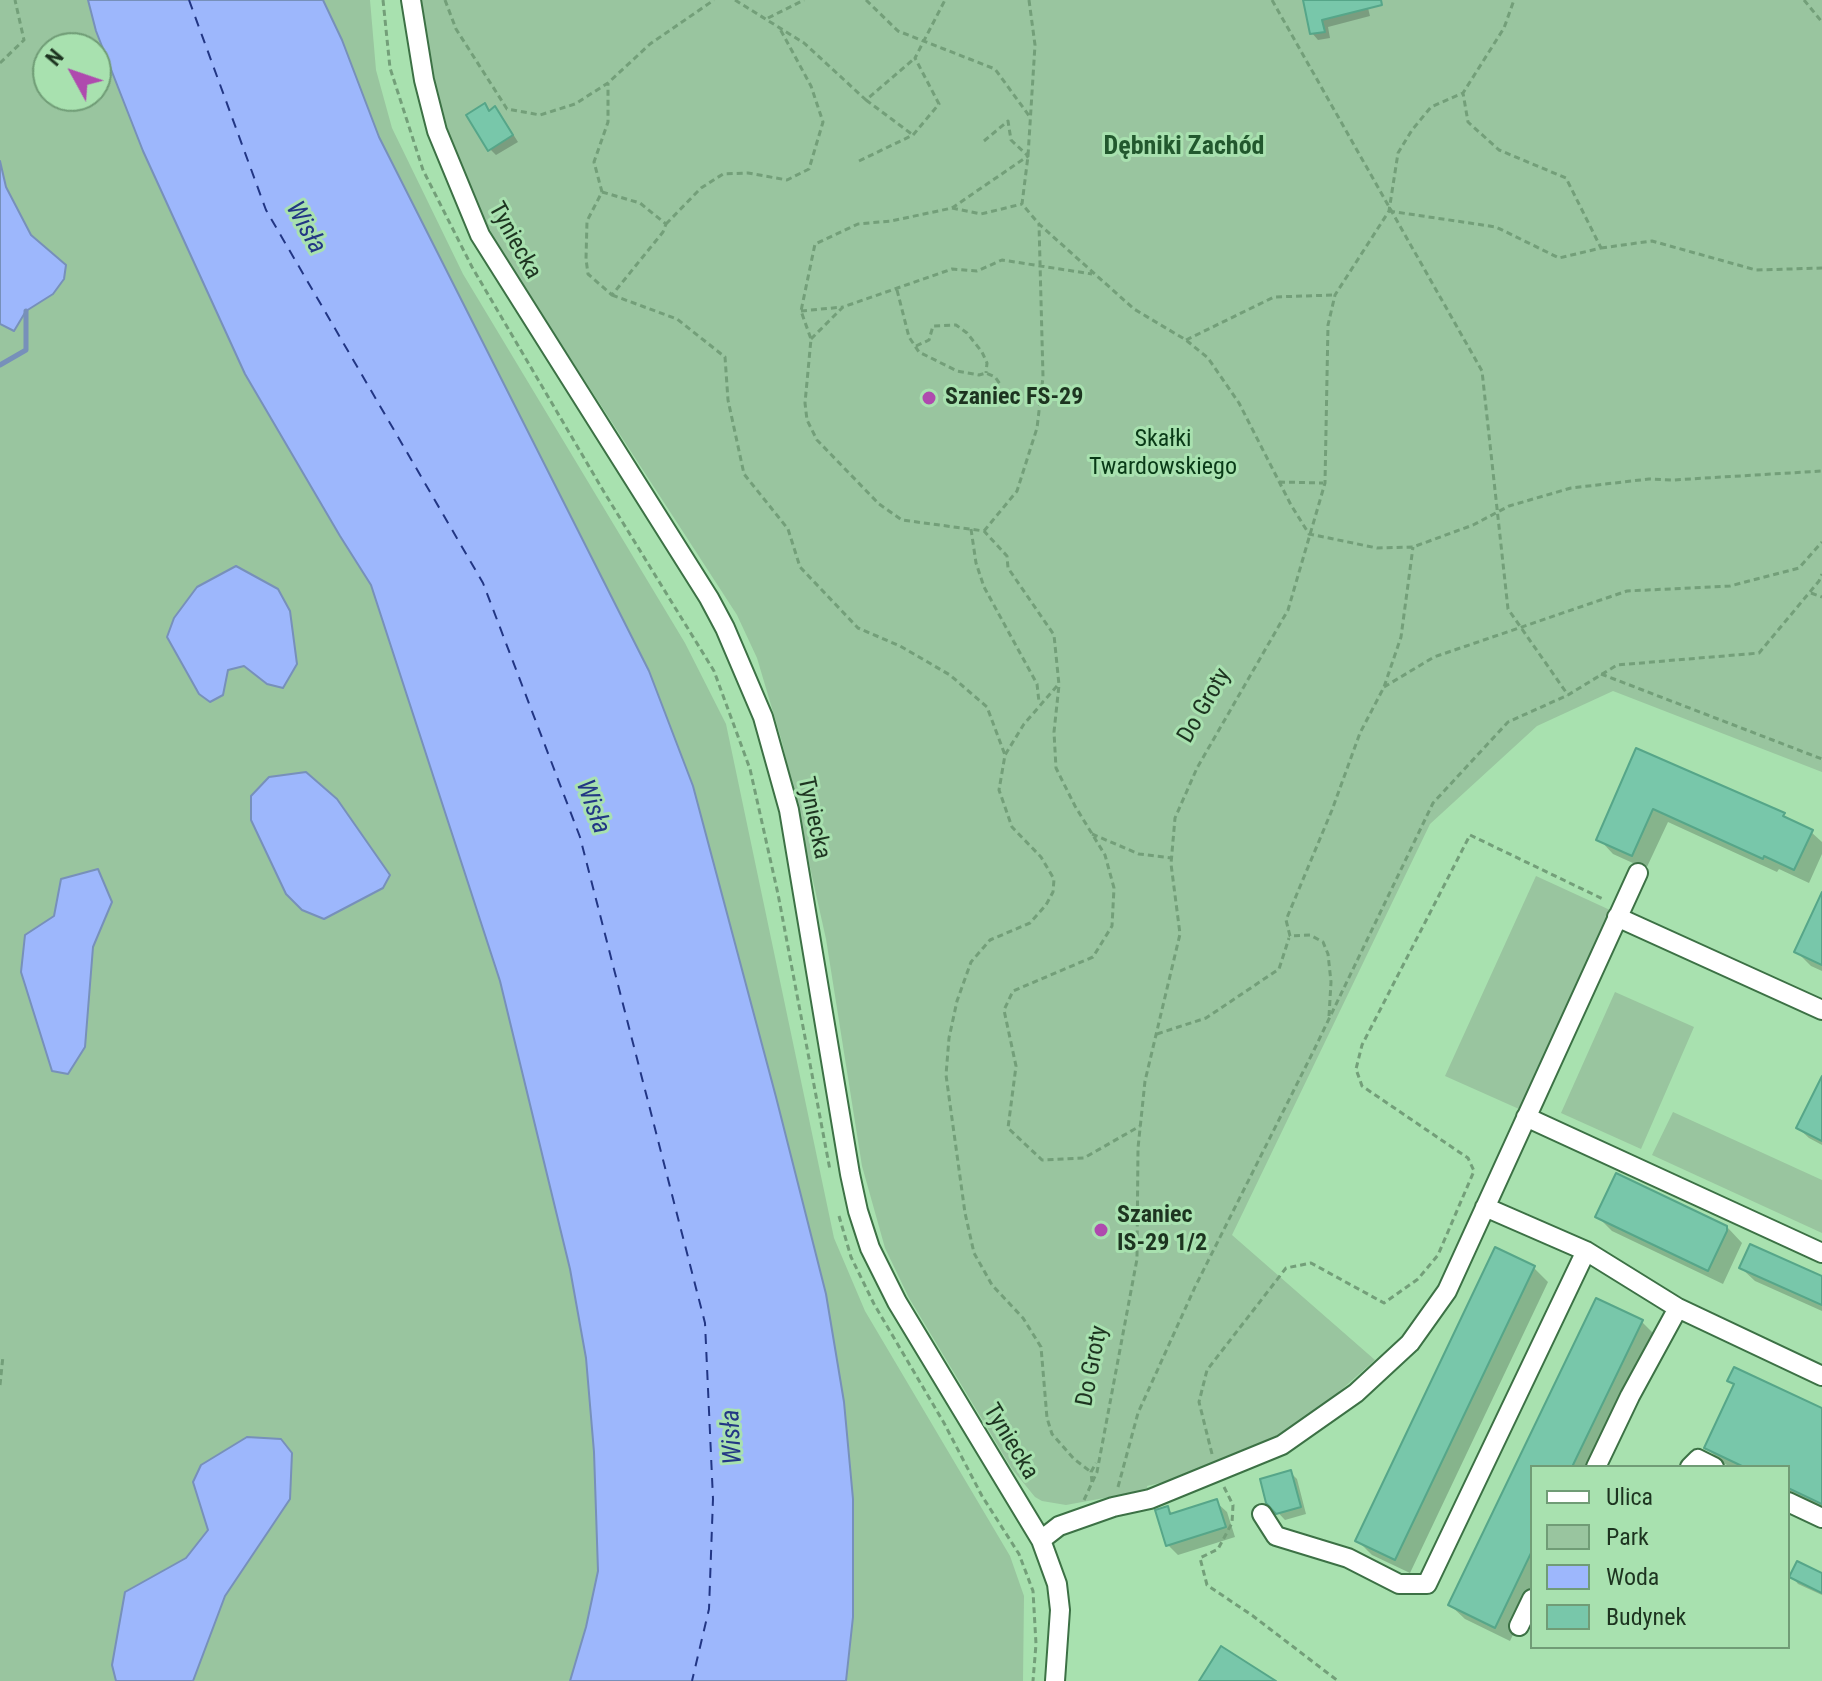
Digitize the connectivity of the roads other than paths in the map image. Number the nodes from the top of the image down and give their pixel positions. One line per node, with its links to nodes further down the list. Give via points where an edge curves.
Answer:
1 (411, 0): 17 (street, Tyniecka, via 437,131 480,235 709,598 763,717 789,810 850,1174 870,1248)
2 (1638, 873): 3 (street)
3 (1615, 910): 4 (street); 5 (street)
4 (1822, 1010)
5 (1526, 1117): 6 (street); 8 (street)
6 (1485, 1207): 7 (street); 17 (street, via 1447,1291 1410,1343 1356,1393 1282,1445 1150,1499 1059,1526)
7 (1586, 1251): 9 (street); 15 (street, via 1427,1584 1399,1584 1348,1558 1276,1536)
8 (1822, 1253)
9 (1678, 1308): 10 (street); 11 (street, via 1630,1396)
10 (1822, 1376)
11 (1601, 1465)
12 (1692, 1465): 13 (street, via 1698,1459)
13 (1710, 1465)
14 (1790, 1503): 16 (street)
15 (1262, 1514)
16 (1822, 1518)
17 (1041, 1540): 20 (street, Tyniecka, via 1060,1610)
18 (1530, 1603): 19 (street)
19 (1519, 1626)
20 (1055, 1681)

